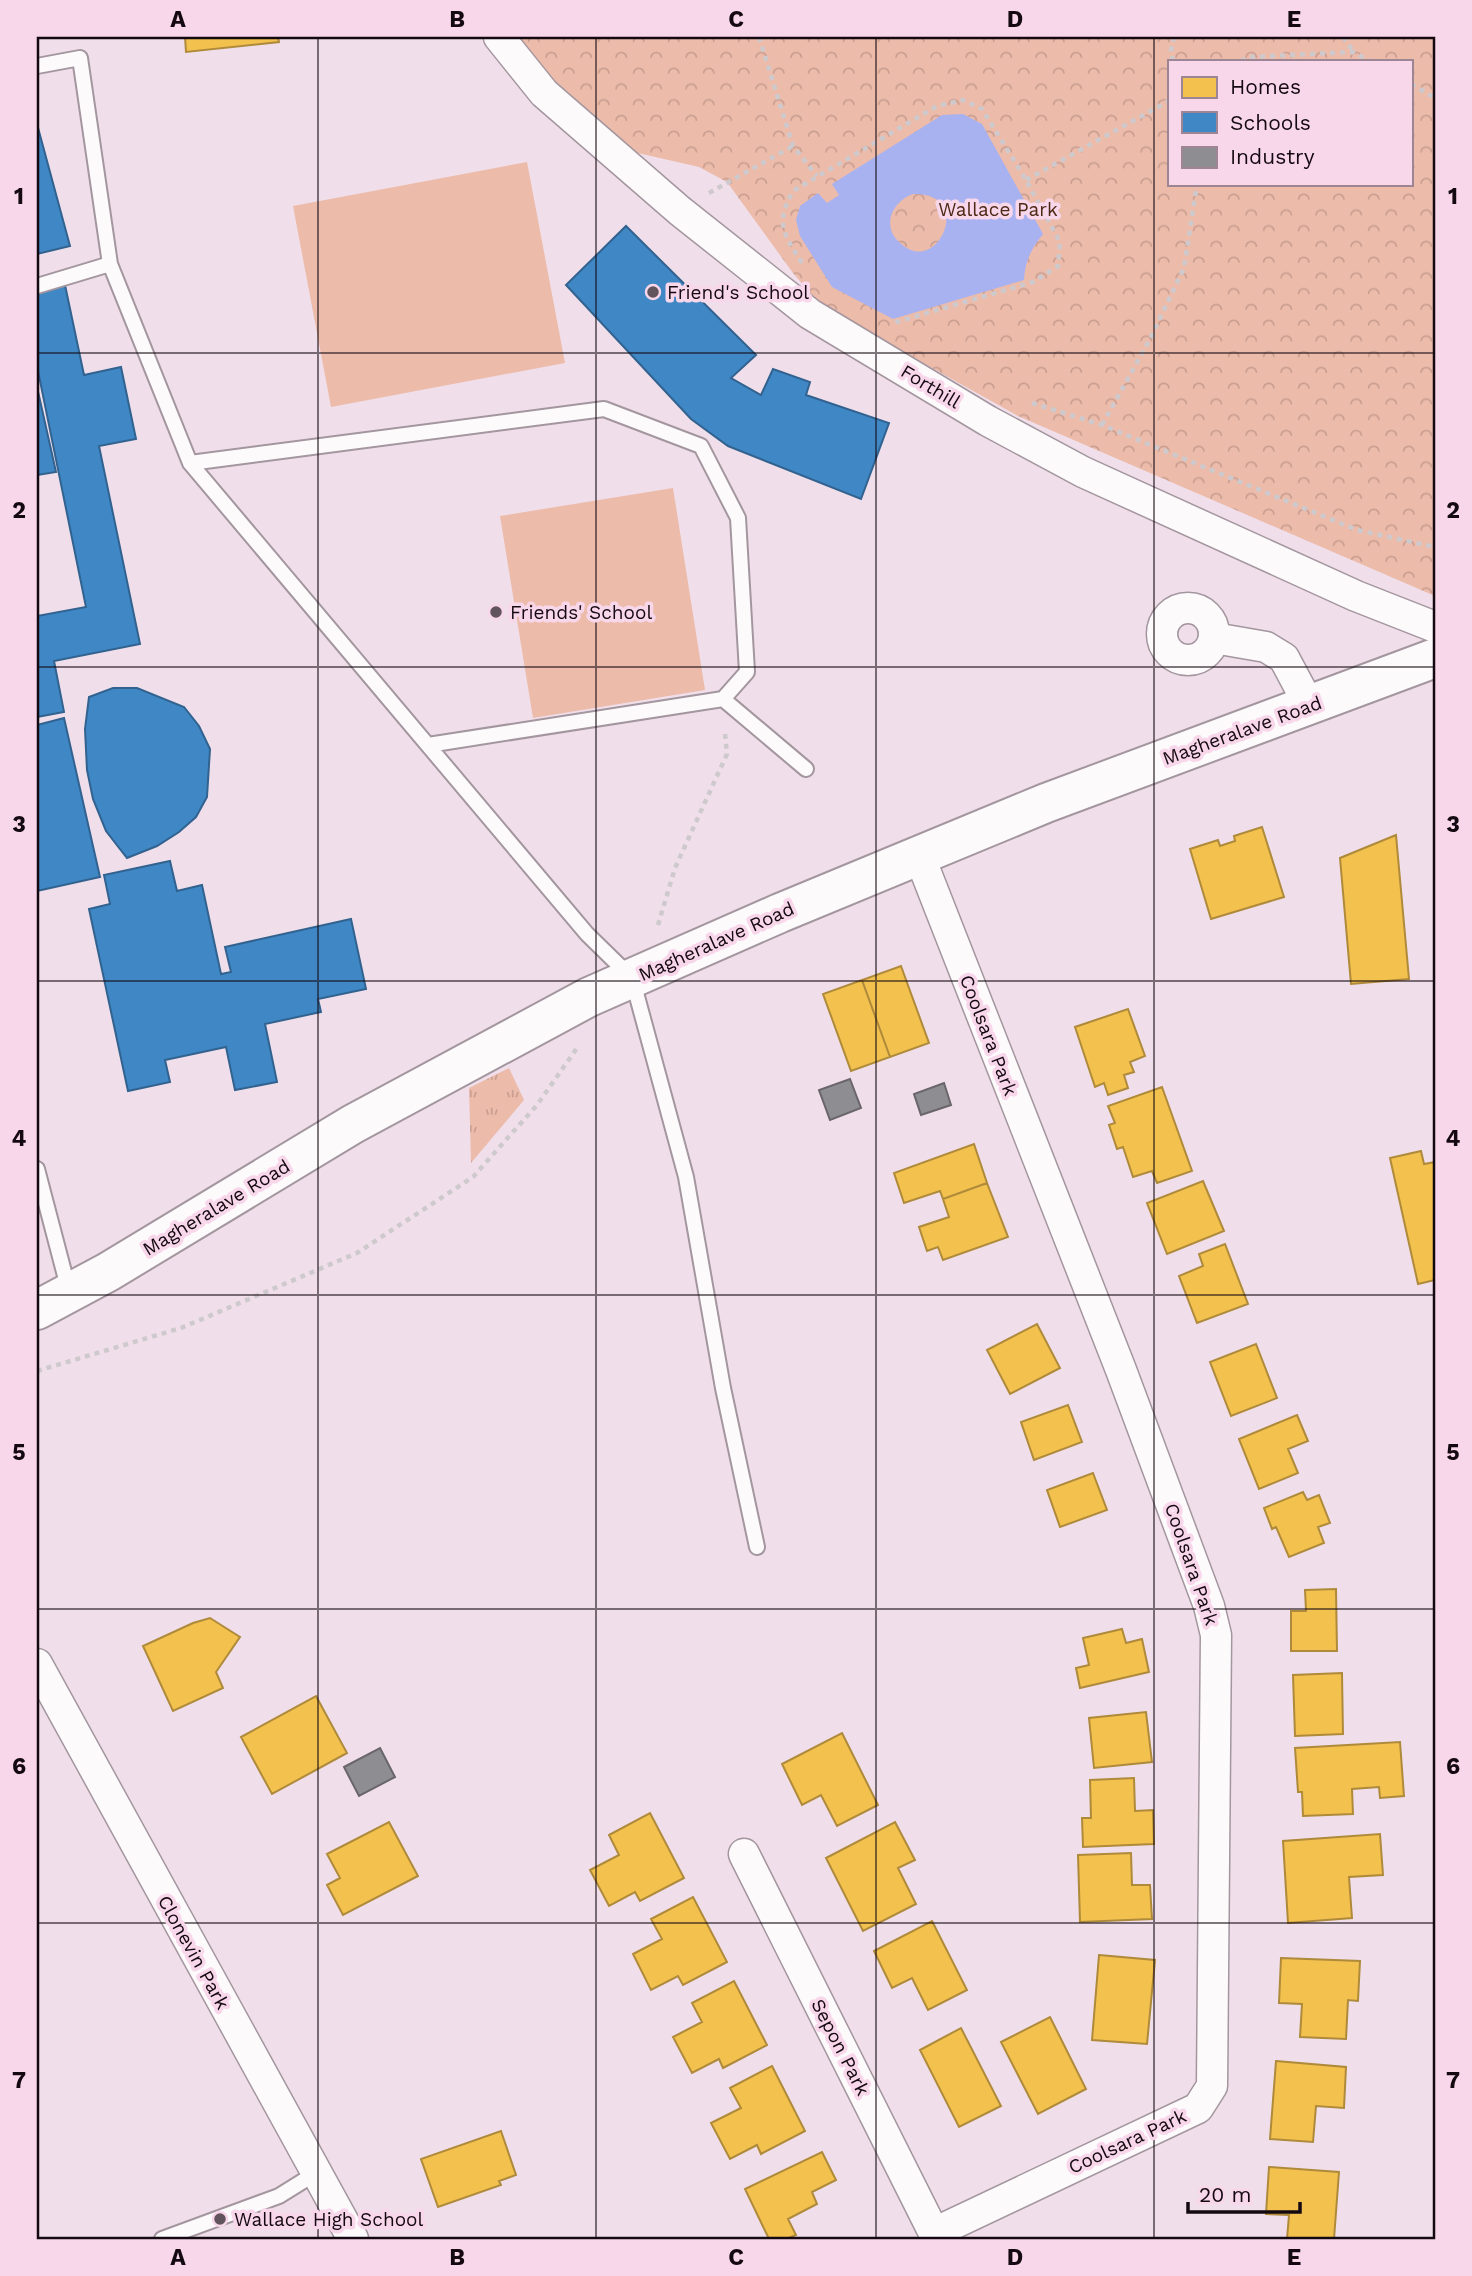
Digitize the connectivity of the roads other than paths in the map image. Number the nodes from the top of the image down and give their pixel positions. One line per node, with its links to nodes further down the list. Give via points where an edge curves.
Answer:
1 (499, 37): 6 (street, Forthill, via 544,93 680,211 810,314 1083,472)
2 (37, 66): 3 (lane, via 80,58)
3 (110, 264): 4 (lane); 5 (lane)
4 (37, 286)
5 (190, 463): 9 (lane, via 604,409 701,446 738,518 747,672); 11 (lane)
6 (1435, 627)
7 (1214, 638): 10 (street, via 1266,647 1284,659)
8 (1435, 658): 10 (street, Magheralave Road)
9 (723, 699): 11 (lane); 12 (lane)
10 (1309, 705): 13 (street, Magheralave Road)
11 (428, 745): 14 (lane, via 587,934)
12 (806, 769)
13 (919, 855): 14 (street, Magheralave Road); 21 (street, Coolsara Park, via 1121,1370 1216,1635 1212,2086 1198,2108)
14 (647, 972): 16 (street, Magheralave Road, via 589,997 353,1124); 17 (lane, via 723,1388)
15 (37, 1169): 16 (lane)
16 (53, 1301)
17 (757, 1547)
18 (37, 1664): 20 (street, Clonevin Park)
19 (744, 1854): 21 (street, Sepon Park)
20 (316, 2173): 22 (lane, via 279,2196); 23 (street, Clonevin Park)
21 (936, 2236)
22 (162, 2239)
23 (353, 2239)

